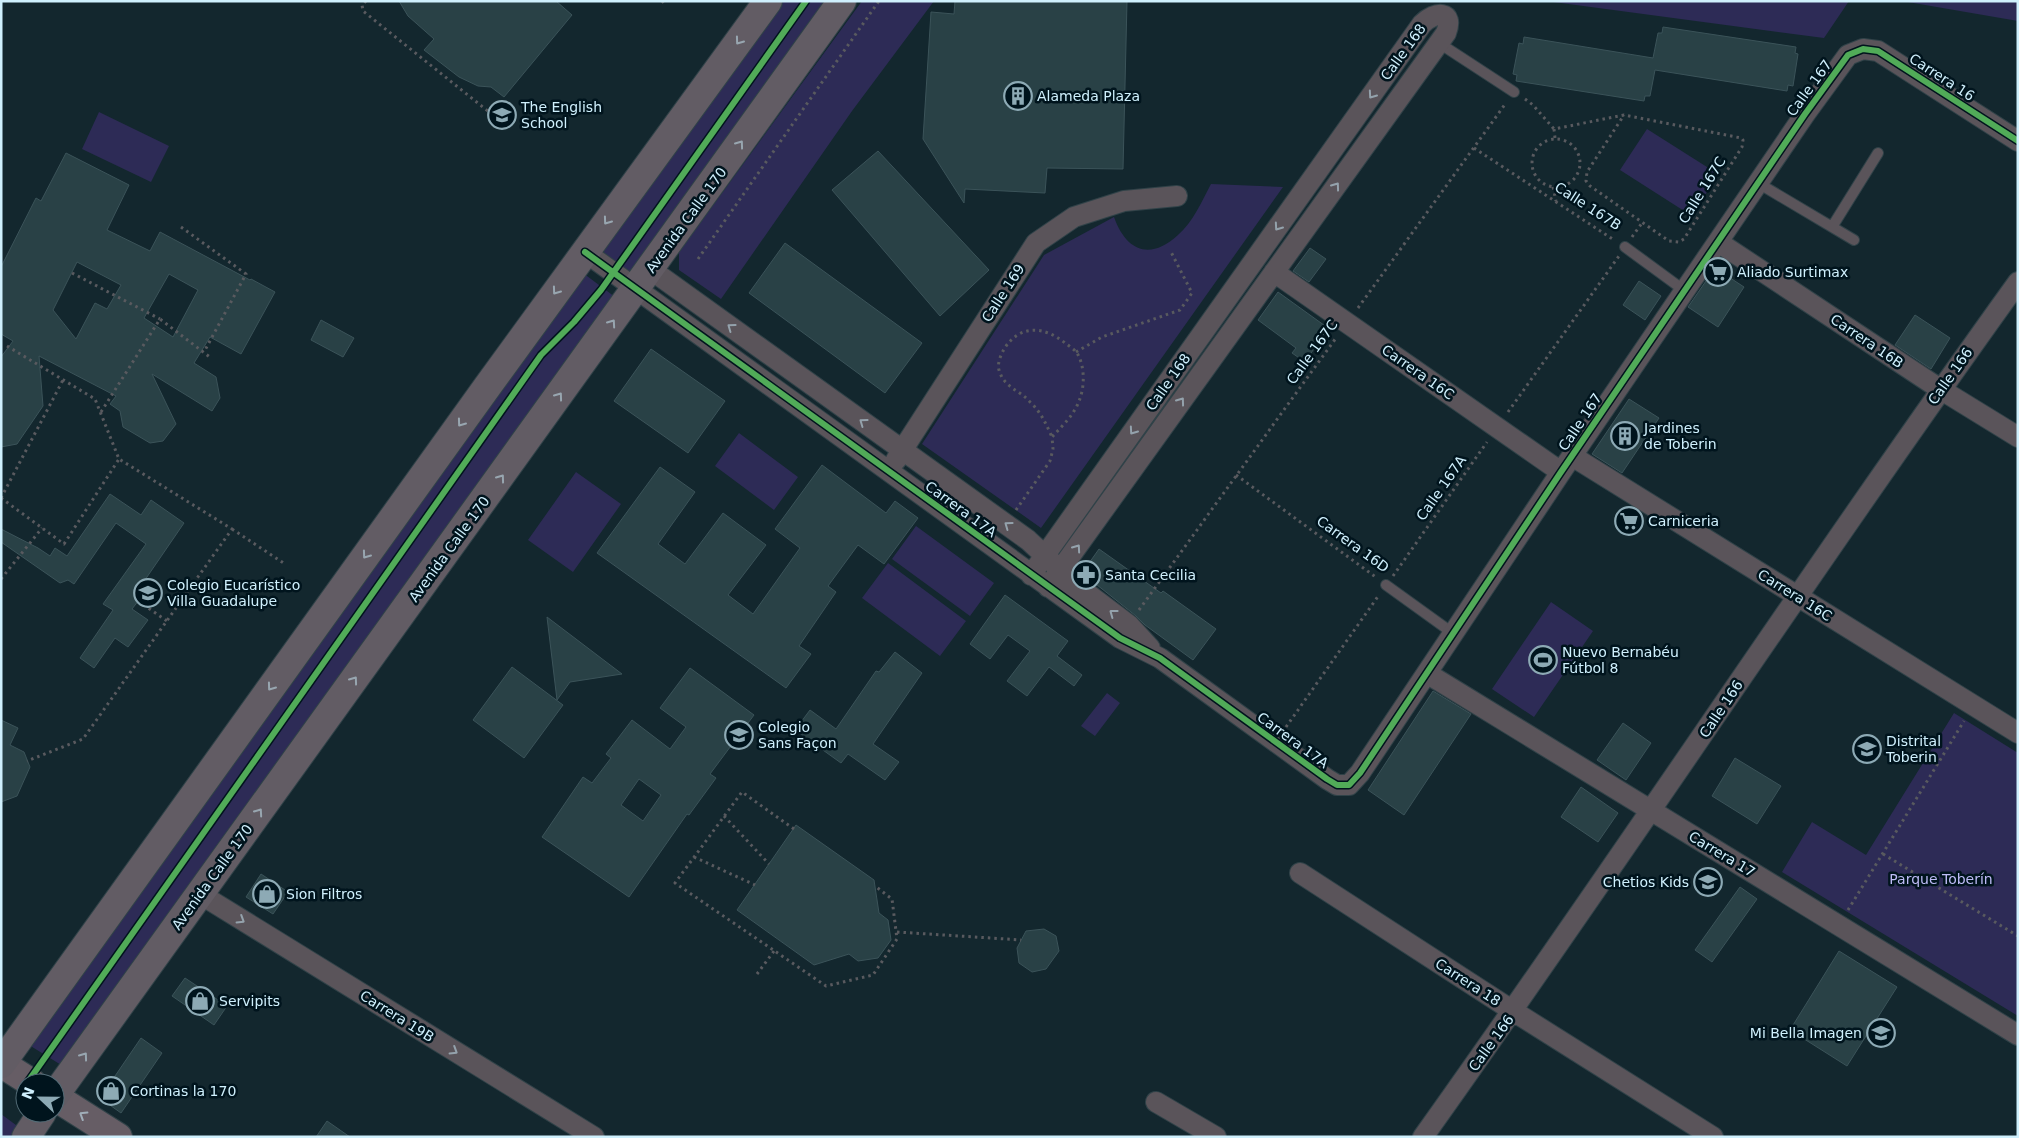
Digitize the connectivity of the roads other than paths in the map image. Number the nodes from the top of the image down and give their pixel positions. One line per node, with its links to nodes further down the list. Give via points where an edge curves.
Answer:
1 (768, 1): 14 (main road, one-way to 14)
2 (842, 1): 16 (main road, Avenida Calle 170, one-way to 2)
3 (1439, 43): 5 (lane); 15 (street, Calle 168, one-way to 3); 24 (street, Calle 168, one-way to 24, via 1449,26 1444,15 1438,14 1430,16 1422,24)
4 (1848, 56): 6 (street, Carrera 16, via 1863,49 1878,51); 8 (street, Calle 167)
5 (1514, 92)
6 (2018, 141)
7 (1878, 153): 10 (lane)
8 (1758, 183): 10 (lane); 12 (street, Calle 167)
9 (1177, 196): 21 (street, Calle 169, via 1124,201 1074,217 1036,243)
10 (1832, 227): 11 (lane)
11 (1854, 240)
12 (1718, 242): 18 (street, Calle 167); 19 (street, Carrera 16B)
13 (1625, 248): 18 (lane, Calle 167B)
14 (585, 252): 16 (street, Carrera 17A); 40 (main road, one-way to 40)
15 (1274, 272): 22 (street, Carrera 16C, via 1498,427); 25 (street, Calle 168, one-way to 15)
16 (643, 279): 21 (street, Carrera 17A, one-way to 16); 23 (street, Carrera 17A); 37 (main road, Avenida Calle 170, one-way to 16)
17 (2018, 282): 19 (street, Calle 166)
18 (1685, 291): 22 (street, Calle 167)
19 (1940, 389): 20 (street, Carrera 16B); 29 (street, Calle 166)
20 (2018, 438)
21 (902, 450): 23 (street, Calle 169); 24 (street, Carrera 17A, one-way to 21, via 1028,540)
22 (1567, 464): 29 (street, Carrera 16C); 30 (street, Calle 167)
23 (888, 471): 26 (street, Carrera 17A)
24 (1045, 556): 25 (street, Carrera 17A); 26 (street, Calle 168)
25 (1061, 570): 28 (street, Calle 168); 31 (street, Carrera 17A, one-way to 25, via 1129,625)
26 (1032, 575): 28 (street, Carrera 17A)
27 (1386, 585): 30 (lane, Carrera 16D)
28 (1048, 587): 31 (street, Carrera 17A, via 1120,638)
29 (1798, 597): 33 (street, Carrera 16C); 35 (street, Calle 166)
30 (1454, 634): 32 (street, Calle 167)
31 (1160, 658): 34 (street, Carrera 17A)
32 (1428, 674): 34 (street, Calle 167, via 1349,785 1337,785); 35 (street, Carrera 17)
33 (2018, 733)
34 (1327, 779)
35 (1651, 811): 38 (street, Calle 166); 39 (street, Carrera 17)
36 (1300, 873): 38 (street, Carrera 18)
37 (200, 894): 42 (main road, Avenida Calle 170, one-way to 37); 48 (street, Carrera 19B, one-way to 48)
38 (1513, 1011): 50 (street, Calle 166); 51 (street, Carrera 18)
39 (2018, 1035)
40 (1, 1064): 41 (main road)
41 (16, 1073)
42 (65, 1082)
43 (1156, 1102): 49 (street)
44 (65, 1103): 47 (main road, one-way to 44)
45 (35, 1123): 46 (main road)
46 (26, 1137)
47 (118, 1137)
48 (594, 1137)
49 (1216, 1137)
50 (1423, 1137)
51 (1713, 1137)

